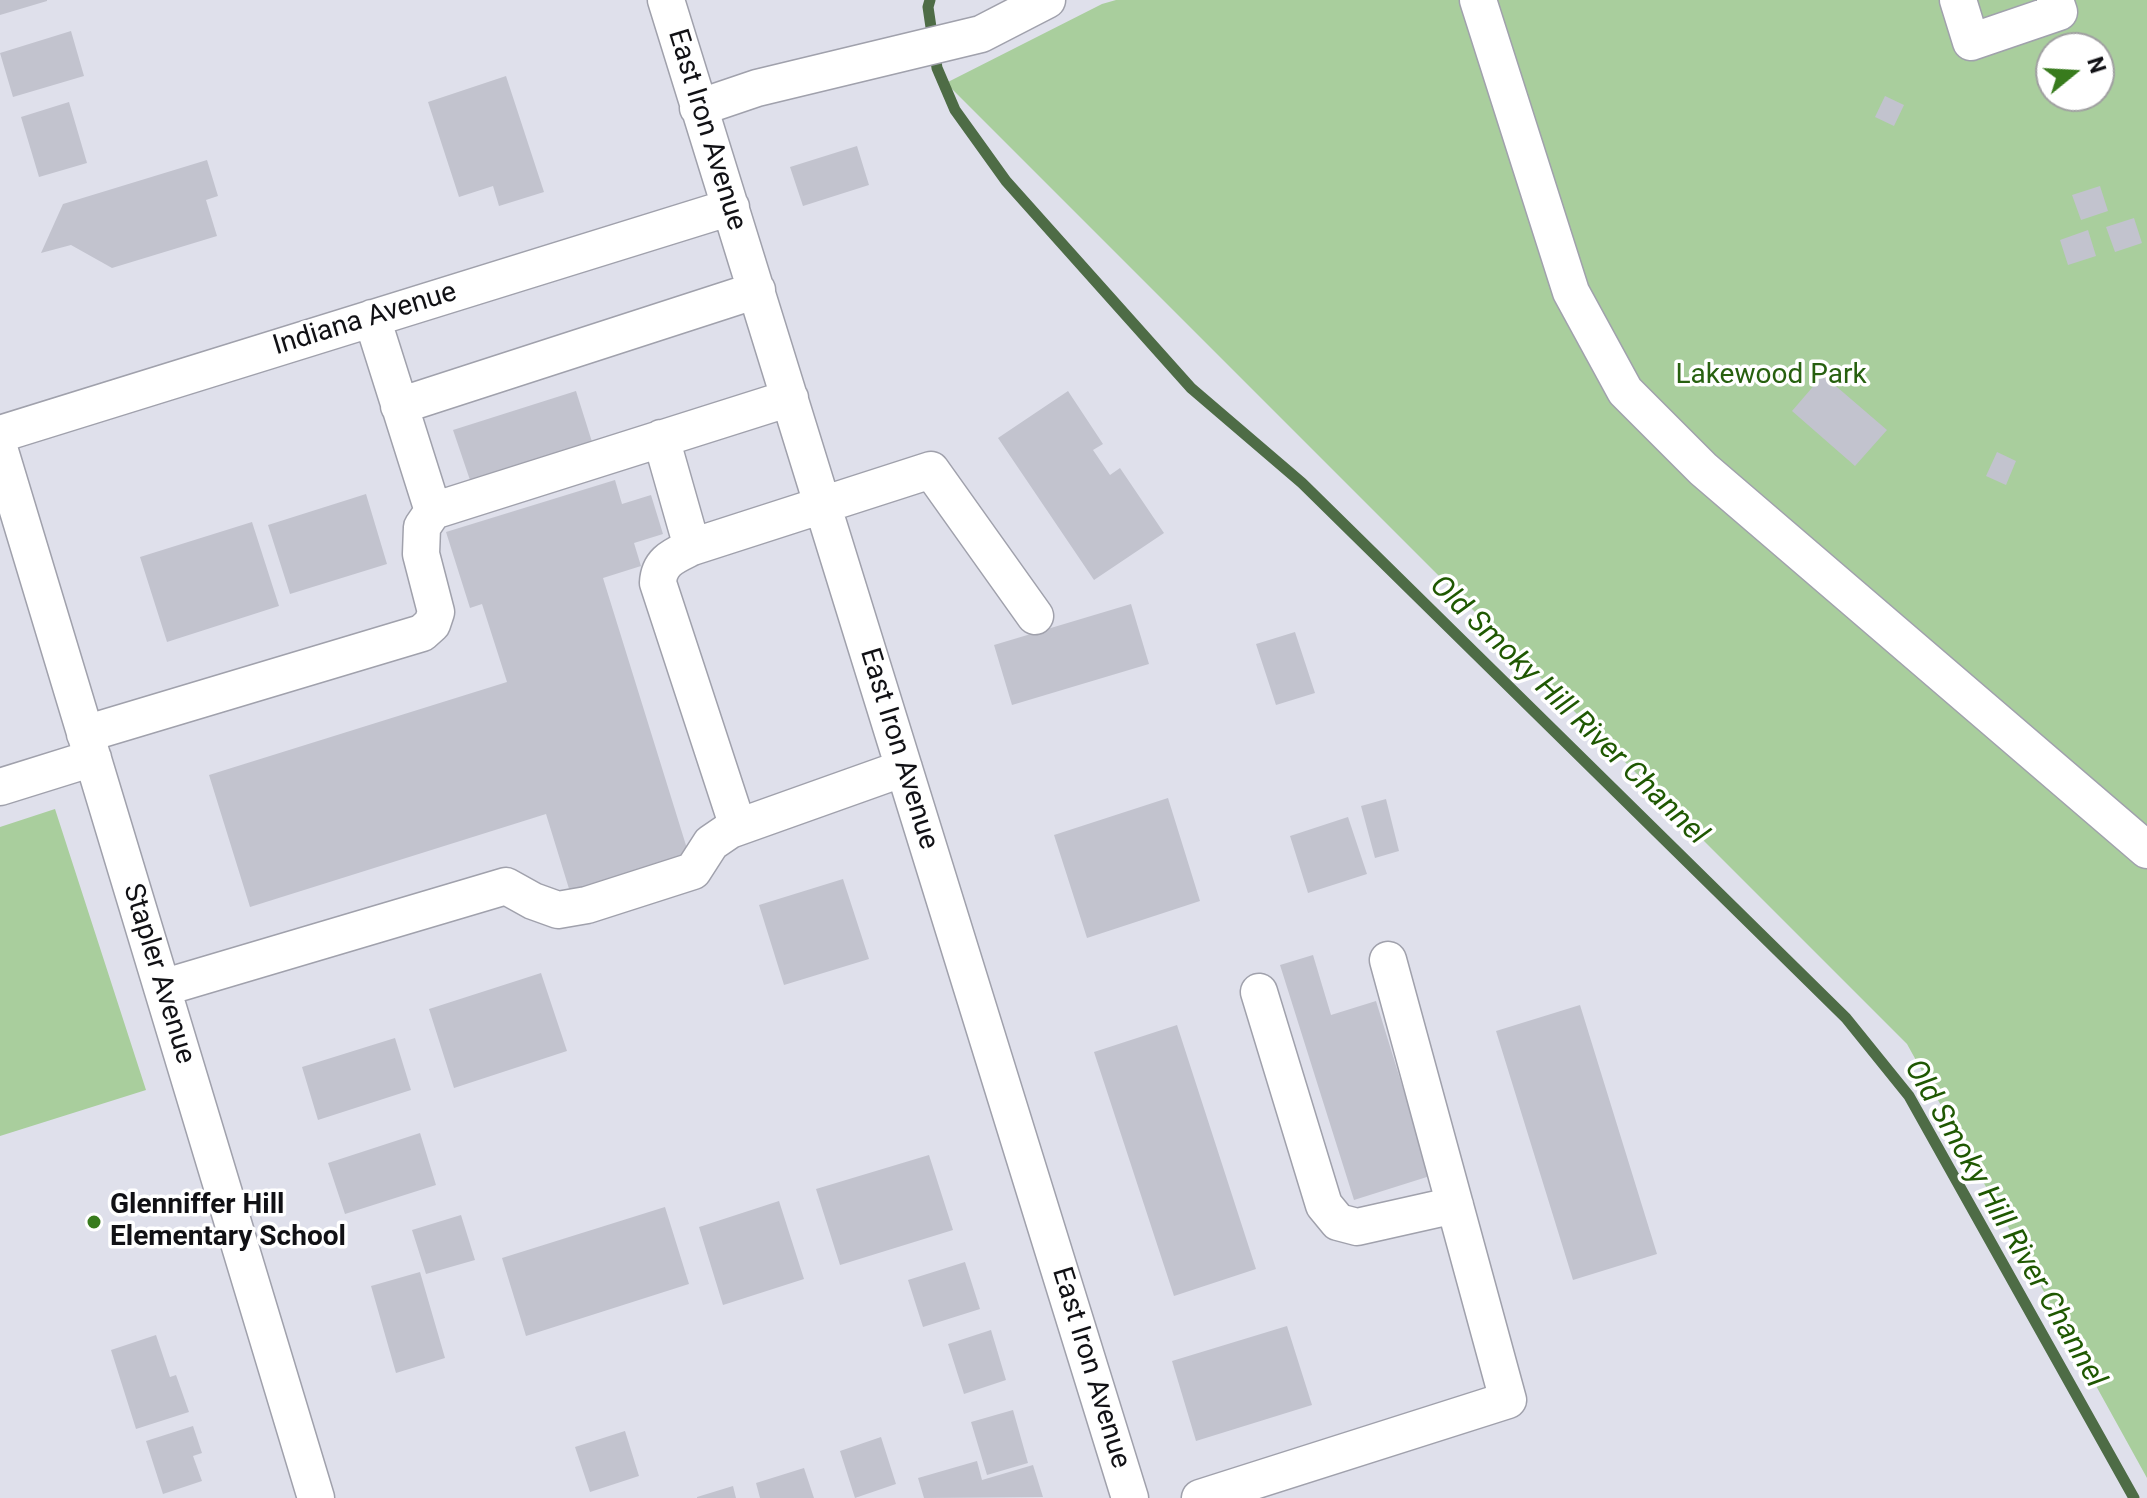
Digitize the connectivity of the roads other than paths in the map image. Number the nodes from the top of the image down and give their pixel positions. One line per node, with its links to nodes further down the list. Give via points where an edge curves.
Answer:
1 (666, 0): 6 (street, East Iron Avenue)
2 (1478, 0): 23 (street, via 1571,292 1625,391 1703,469)
3 (1958, 0): 4 (street, via 1971,42 2059,12)
4 (2055, 0)
5 (1040, 4): 6 (street, via 981,34 757,88)
6 (698, 108): 7 (street, East Iron Avenue)
7 (731, 207): 8 (street, East Iron Avenue); 9 (street, Indiana Avenue)
8 (757, 290): 10 (street, East Iron Avenue); 11 (street)
9 (372, 318): 11 (street); 12 (street, Indiana Avenue)
10 (790, 398): 13 (street); 15 (street, East Iron Avenue)
11 (399, 406): 16 (street)
12 (0, 434)
13 (661, 438): 16 (street); 17 (street)
14 (0, 451): 19 (street, Stapler Avenue)
15 (823, 506): 17 (street); 18 (street, via 931,470); 20 (street, East Iron Avenue)
16 (433, 511): 19 (street, via 422,527 421,554 436,612 422,633)
17 (692, 547): 22 (street, via 668,559 658,583)
18 (1035, 616)
19 (89, 746): 21 (street); 25 (street, Stapler Avenue)
20 (904, 768): 22 (street); 29 (street, East Iron Avenue)
21 (0, 787)
22 (738, 827): 25 (street, via 711,843 693,871 587,905 558,910 506,886)
23 (2147, 850)
24 (1388, 960): 27 (street)
25 (162, 988): 28 (street, Stapler Avenue)
26 (1259, 992): 27 (street, via 1324,1205 1338,1222 1357,1227)
27 (1455, 1205): 30 (street, via 1508,1400)
28 (316, 1498)
29 (1130, 1498)
30 (1200, 1498)

